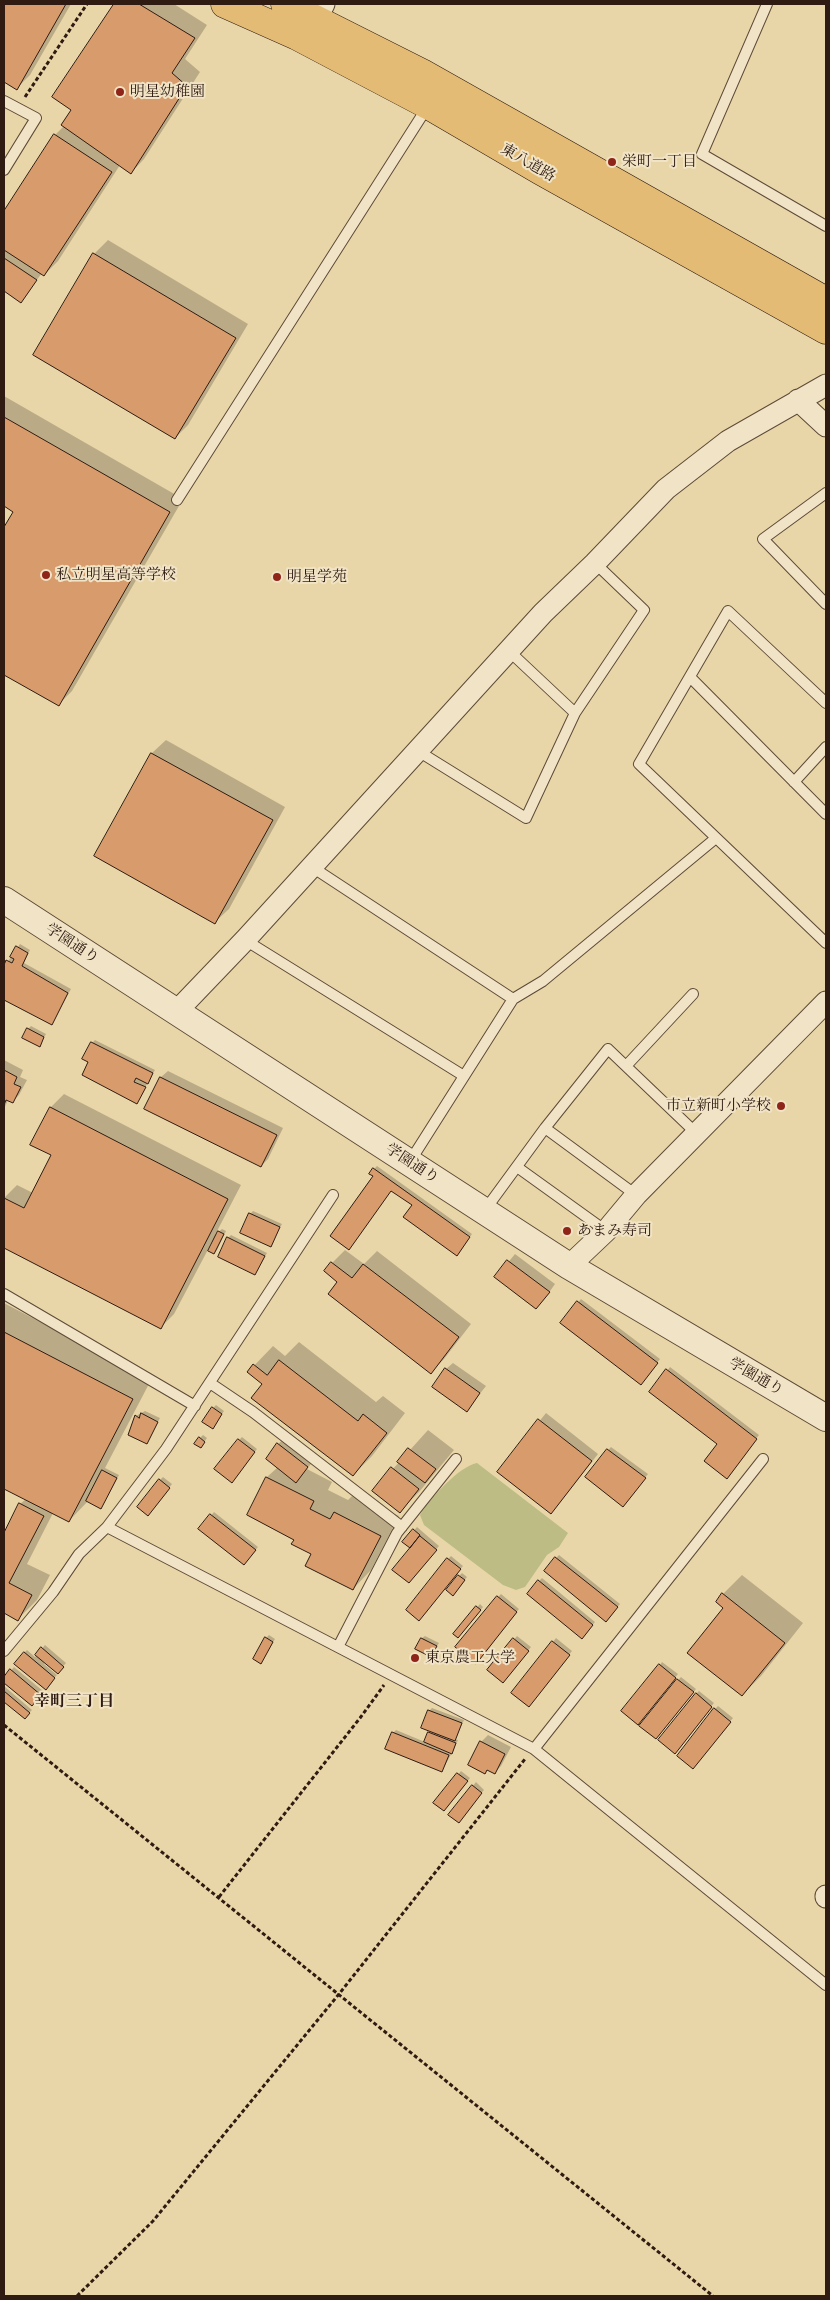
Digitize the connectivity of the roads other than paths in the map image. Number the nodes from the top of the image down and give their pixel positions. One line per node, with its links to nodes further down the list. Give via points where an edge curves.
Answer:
1 (225, 4): 5 (main road, 東八道路)
2 (285, 4): 4 (main road, 東八道路)
3 (767, 4): 8 (lane, via 702,154)
4 (321, 11): 5 (main road, 東八道路)
5 (435, 94): 9 (main road, 東八道路); 10 (main road, 東八道路); 15 (lane)
6 (4, 101): 7 (lane, via 36,118)
7 (4, 170)
8 (826, 226)
9 (826, 301)
10 (826, 330)
11 (826, 385): 12 (street)
12 (798, 400): 13 (street); 16 (street, via 728,441 666,489)
13 (826, 426)
14 (826, 493): 17 (lane, via 763,539)
15 (177, 500)
16 (595, 564): 18 (street); 21 (lane, via 644,610)
17 (826, 604)
18 (508, 651): 21 (lane); 23 (street)
19 (690, 677): 20 (lane, via 728,611); 24 (lane); 26 (lane, via 639,764)
20 (826, 703)
21 (575, 713): 23 (lane, via 526,818)
22 (826, 747): 24 (lane)
23 (418, 751): 27 (street)
24 (794, 782): 25 (lane)
25 (826, 814)
26 (716, 838): 30 (lane); 32 (lane, via 543,981)
27 (312, 867): 29 (street); 32 (lane)
28 (4, 900): 34 (street, 学園通り)
29 (245, 940): 34 (street); 36 (lane)
30 (826, 943)
31 (693, 994): 35 (lane)
32 (513, 999): 36 (lane)
33 (826, 1002): 38 (street)
34 (177, 1011): 39 (street, 学園通り)
35 (626, 1066): 37 (lane, via 608,1049); 38 (lane)
36 (464, 1076): 39 (lane)
37 (545, 1128): 40 (lane); 42 (lane)
38 (698, 1134): 42 (street)
39 (409, 1163): 43 (street, 学園通り)
40 (517, 1167): 43 (lane); 44 (lane)
41 (333, 1195): 47 (lane)
42 (636, 1195): 44 (street)
43 (484, 1211): 45 (street, 学園通り)
44 (606, 1230): 45 (street)
45 (569, 1266): 49 (street, 学園通り)
46 (4, 1294): 48 (lane)
47 (210, 1383): 48 (lane); 53 (lane, via 253,1412)
48 (195, 1406): 52 (lane)
49 (826, 1418)
50 (456, 1459): 53 (lane)
51 (762, 1459): 56 (lane)
52 (107, 1527): 54 (lane); 55 (lane, via 79,1554 53,1592)
53 (402, 1527): 54 (lane)
54 (338, 1647): 56 (lane)
55 (4, 1651)
56 (534, 1749): 57 (lane)
57 (826, 1984)

